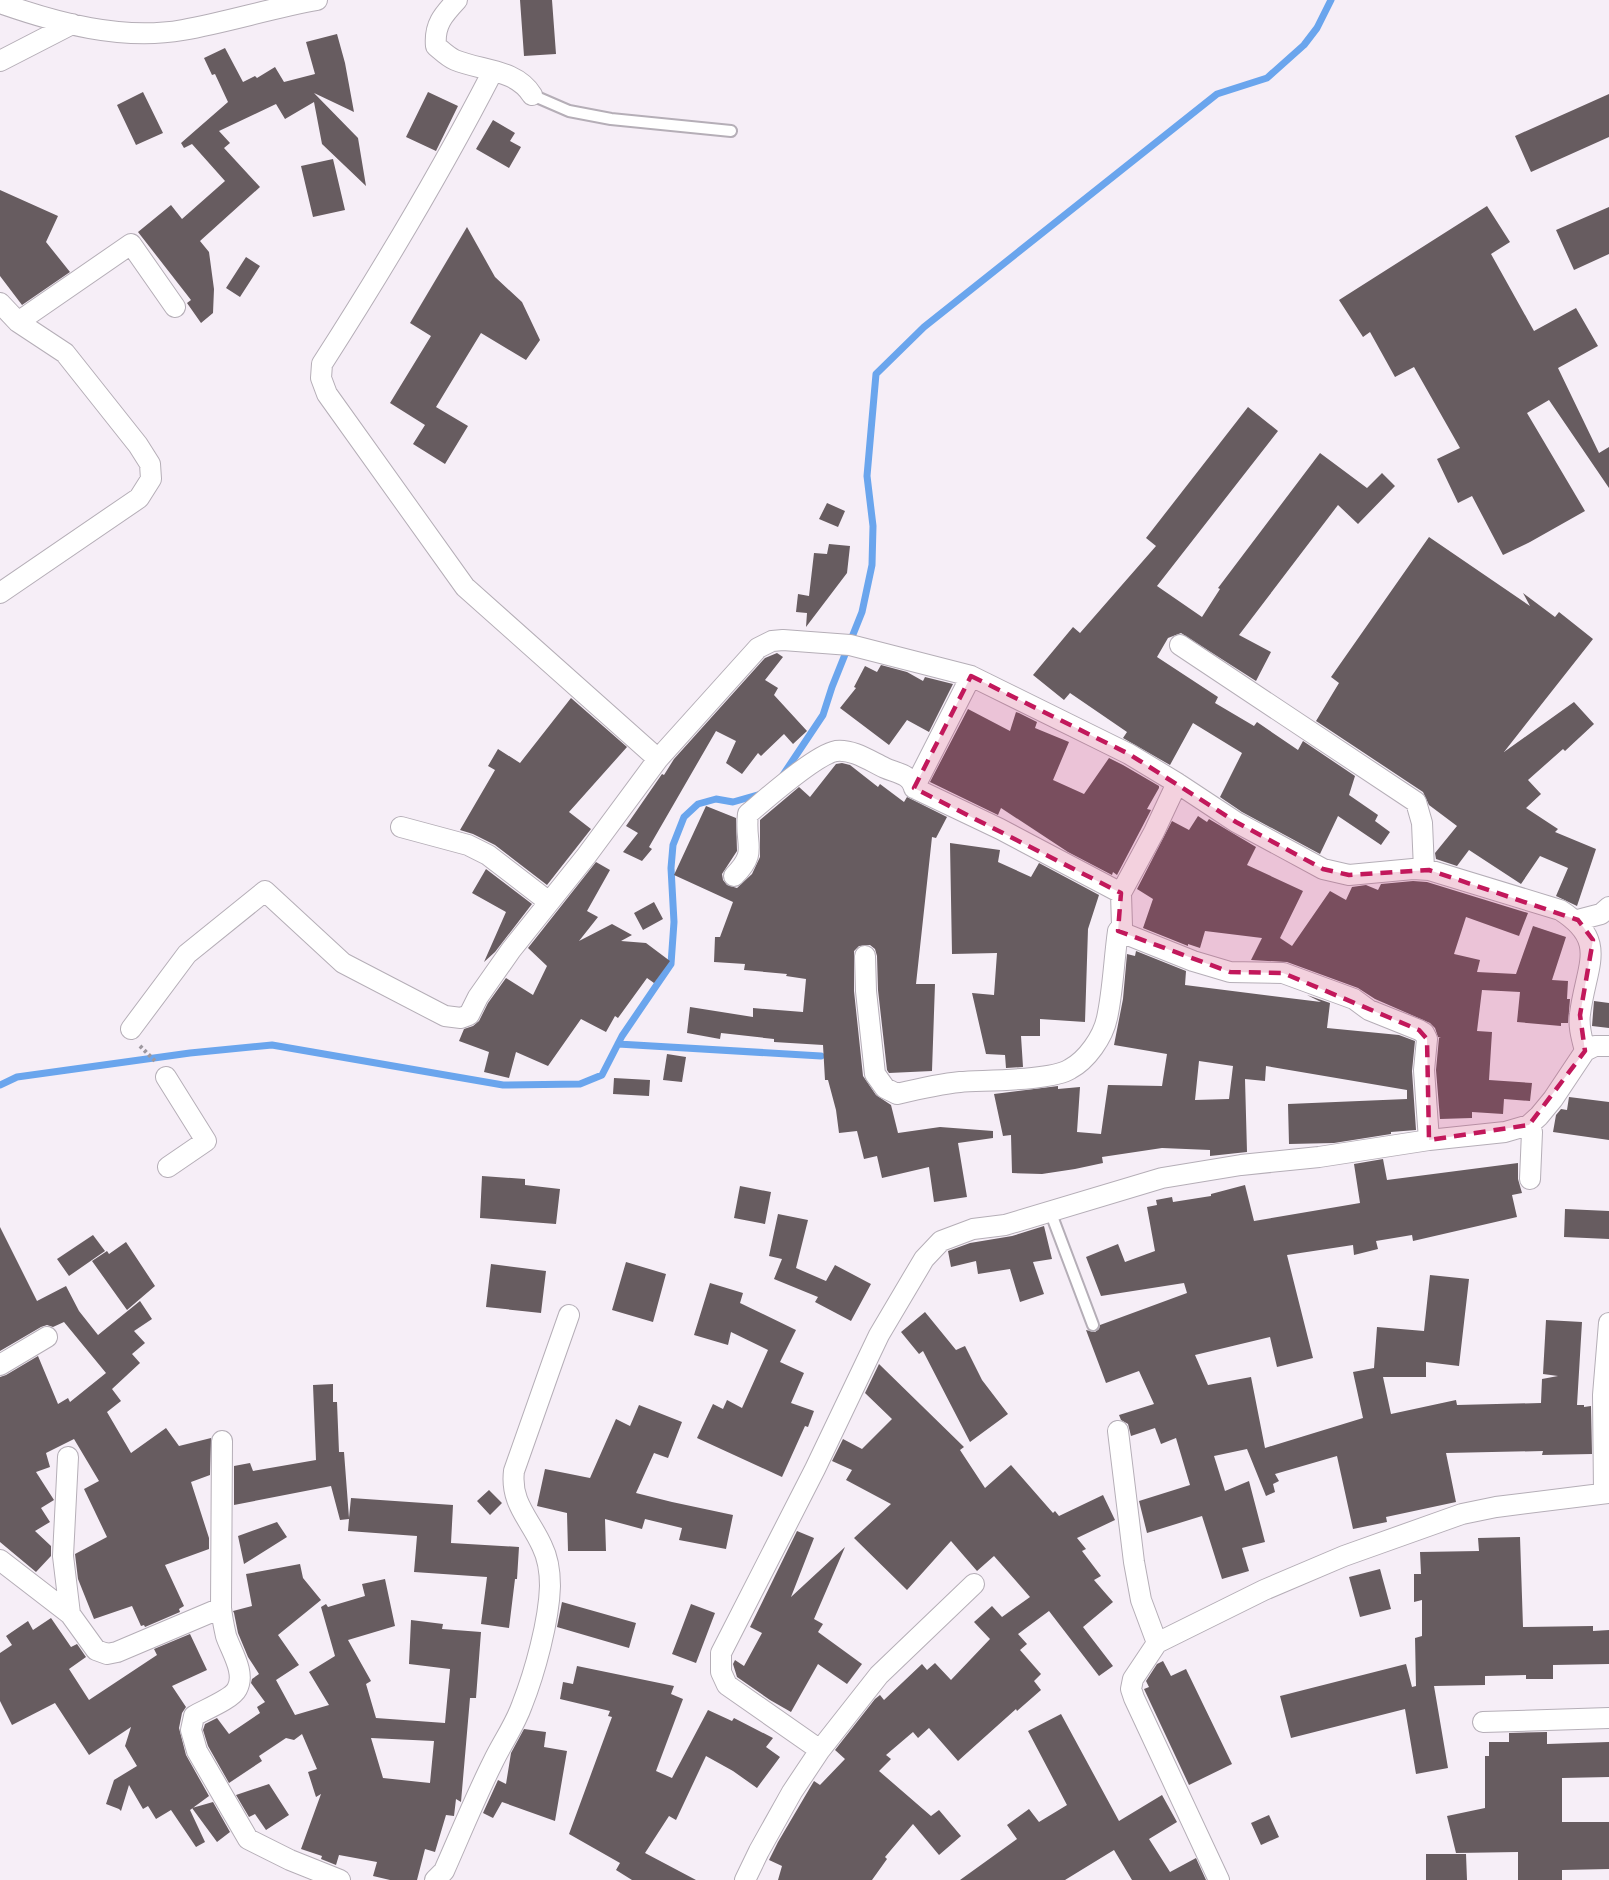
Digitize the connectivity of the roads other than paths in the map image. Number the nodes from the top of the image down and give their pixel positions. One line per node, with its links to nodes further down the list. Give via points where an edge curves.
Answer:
1 (317, 0): 4 (street)
2 (457, 0): 7 (street, via 435,32 436,46 453,60)
3 (0, 3): 5 (street)
4 (245, 7): 5 (street, via 182,30 146,33)
5 (72, 24): 6 (street)
6 (0, 62)
7 (493, 70): 8 (street, via 514,77); 16 (street, via 379,275 322,364 321,378 327,394 465,587)
8 (532, 95): 9 (lane, via 569,111 611,119)
9 (731, 131)
10 (0, 303): 12 (street)
11 (175, 307): 12 (street, via 131,244)
12 (18, 322): 13 (street, via 65,353 138,445 150,464 151,479 139,498)
13 (0, 593)
14 (1180, 645): 20 (street, via 1416,802 1422,823)
15 (971, 676): 16 (street, via 850,645 783,640 765,643); 17 (street); 18 (street)
16 (658, 759): 23 (street)
17 (1177, 783): 20 (street, via 1236,822 1334,873); 22 (street)
18 (914, 788): 21 (street, via 905,775 857,755 826,755 784,783 748,814 750,853); 22 (street)
19 (401, 827): 23 (street, via 468,845 488,855)
20 (1424, 869): 25 (street, via 1560,910)
21 (734, 876)
22 (1121, 893): 26 (street, via 1122,926)
23 (549, 902): 28 (street, via 498,968 469,1015 454,1018 429,1009 343,963 265,891 187,954)
24 (1609, 907): 25 (street, via 1601,914)
25 (1578, 920): 30 (street, via 1593,940 1592,964 1580,1015)
26 (1118, 931): 27 (street, via 1107,1019 1098,1041 1070,1070 1050,1076 949,1084 897,1094 885,1088 875,1074); 33 (street, via 1230,972 1283,973 1354,999 1369,1010 1424,1033)
27 (865, 956)
28 (135, 1037)
29 (1609, 1046): 30 (street)
30 (1585, 1051): 32 (street, via 1553,1099)
31 (163, 1072): 34 (street, via 206,1141)
32 (1529, 1125): 33 (street, via 1505,1132); 35 (street)
33 (1429, 1140): 36 (street, via 1162,1178)
34 (168, 1167)
35 (1530, 1179)
36 (1050, 1211): 39 (lane); 53 (street, via 940,1241 924,1259 879,1335 721,1653 721,1672 727,1685)
37 (569, 1315): 55 (street, via 512,1482 518,1503 548,1560 548,1608 540,1642 522,1707 444,1870)
38 (1609, 1323): 45 (street, via 1603,1395)
39 (1093, 1325)
40 (47, 1337): 41 (street)
41 (0, 1365)
42 (1118, 1431): 50 (street, via 1134,1562 1141,1600)
43 (222, 1441): 48 (street)
44 (68, 1457): 49 (street, via 63,1556)
45 (1606, 1493): 50 (street, via 1462,1514 1344,1556)
46 (0, 1560): 49 (street)
47 (974, 1584): 53 (street, via 879,1675)
48 (221, 1608): 49 (street, via 107,1654 96,1650); 54 (street, via 240,1682 237,1691 194,1716 191,1730 197,1751 248,1839)
49 (70, 1614)
50 (1157, 1643): 57 (street, via 1133,1679 1131,1689)
51 (1609, 1718): 52 (street)
52 (1483, 1722)
53 (820, 1750): 56 (street, via 792,1792)
54 (340, 1880)
55 (435, 1880)
56 (746, 1880)
57 (1219, 1880)

